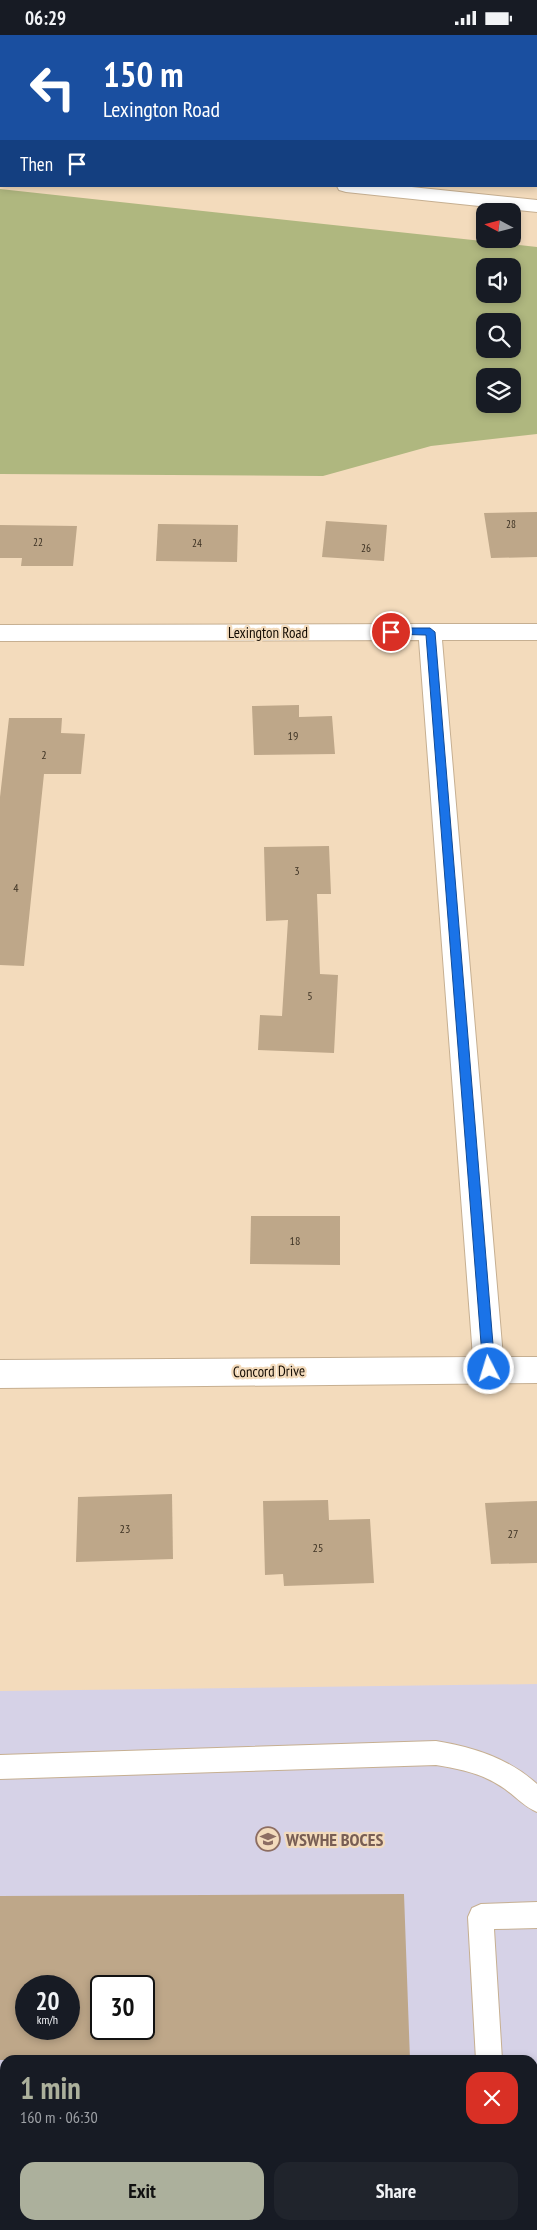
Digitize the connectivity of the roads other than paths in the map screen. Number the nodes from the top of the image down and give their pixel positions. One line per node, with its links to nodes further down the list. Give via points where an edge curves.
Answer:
1 (356, 187): 2 (main road)
2 (537, 206)
3 (430, 632): 4 (main road, Lexington Road); 5 (main road, Lexington Road); 6 (main road)
4 (537, 632)
5 (0, 633)
6 (489, 1369): 7 (main road, Concord Drive); 8 (main road, Concord Drive)
7 (537, 1370)
8 (0, 1374)
9 (0, 1767): 10 (lane, via 436,1753 465,1757 492,1766)
10 (537, 1800)
11 (537, 1915): 12 (lane, via 481,1917)
12 (489, 2055)

